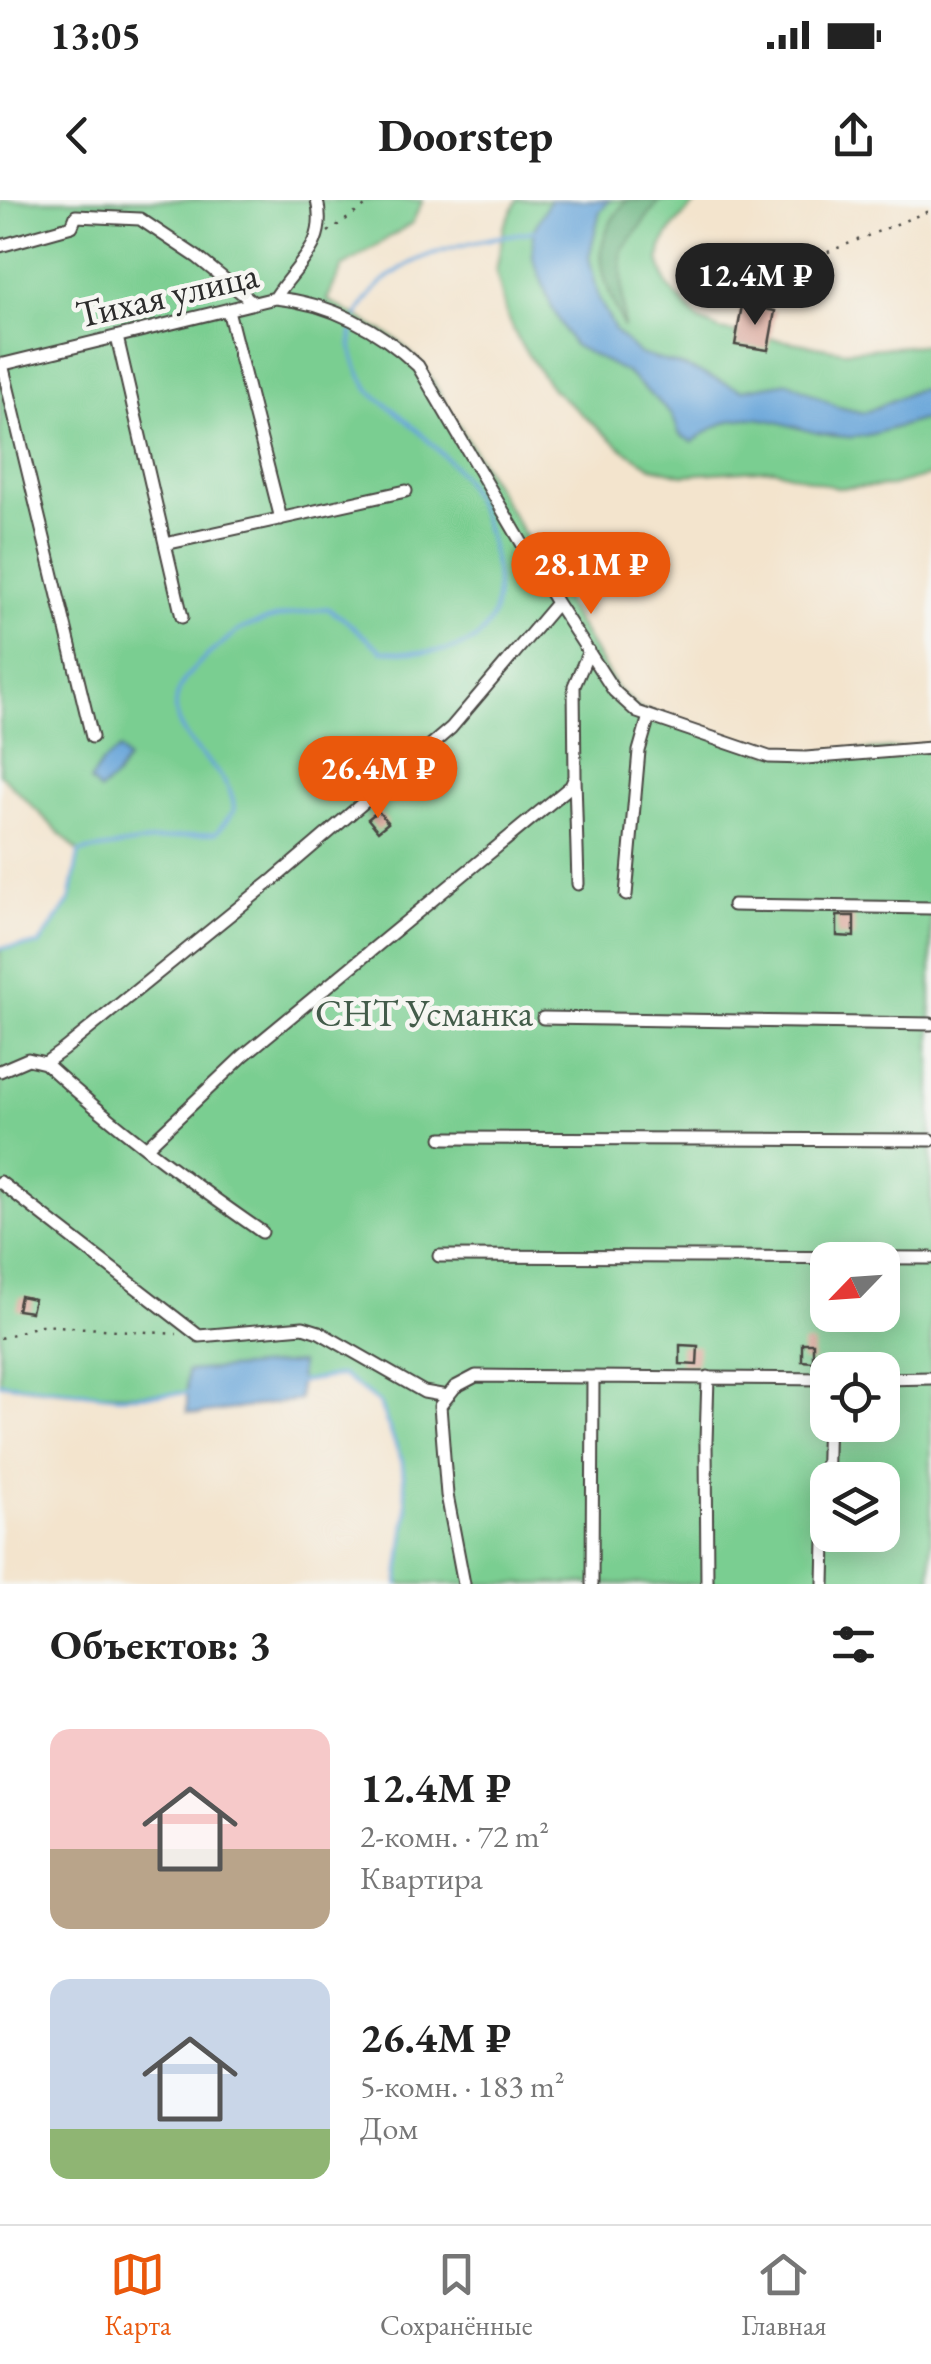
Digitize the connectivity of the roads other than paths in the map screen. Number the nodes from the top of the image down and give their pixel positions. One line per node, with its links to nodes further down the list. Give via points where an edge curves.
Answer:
1 (317, 200): 3 (street, via 322,221 316,243)
2 (0, 246): 4 (street, via 72,226 76,216 140,219)
3 (275, 298): 4 (street, Тихая улица); 11 (street, Тихая улица, via 347,317 394,343 418,366)
4 (254, 303): 5 (street, Тихая улица)
5 (228, 310): 6 (street, Тихая улица); 9 (street)
6 (117, 336): 7 (street, Тихая улица); 10 (street)
7 (1, 365): 15 (street)
8 (406, 492): 9 (street)
9 (281, 519): 10 (street)
10 (165, 544): 12 (street)
11 (557, 603): 13 (street, Тихая улица); 24 (street, via 451,728)
12 (182, 618)
13 (589, 650): 14 (street, Тихая улица, via 614,691); 17 (street, via 574,686)
14 (649, 716): 16 (street, via 769,756); 19 (street)
15 (92, 737)
16 (931, 748)
17 (575, 777): 18 (street); 28 (street, via 243,1056)
18 (578, 884)
19 (626, 895)
20 (733, 905): 21 (street)
21 (931, 908)
22 (542, 1018): 23 (street)
23 (931, 1024)
24 (45, 1063): 25 (street, via 28,1058); 28 (street)
25 (0, 1071)
26 (442, 1138): 27 (street)
27 (931, 1140)
28 (147, 1147): 30 (street)
29 (0, 1182): 38 (street, via 199,1336 303,1327 424,1392)
30 (262, 1232)
31 (439, 1256): 32 (street)
32 (931, 1258)
33 (708, 1376): 34 (street); 36 (street); 42 (street)
34 (592, 1377): 38 (street, via 476,1376); 41 (street)
35 (931, 1378): 37 (street)
36 (810, 1379)
37 (900, 1379)
38 (447, 1396): 40 (street, via 440,1406 447,1495)
39 (827, 1442): 43 (street)
40 (464, 1584)
41 (592, 1584)
42 (708, 1584)
43 (824, 1584)

